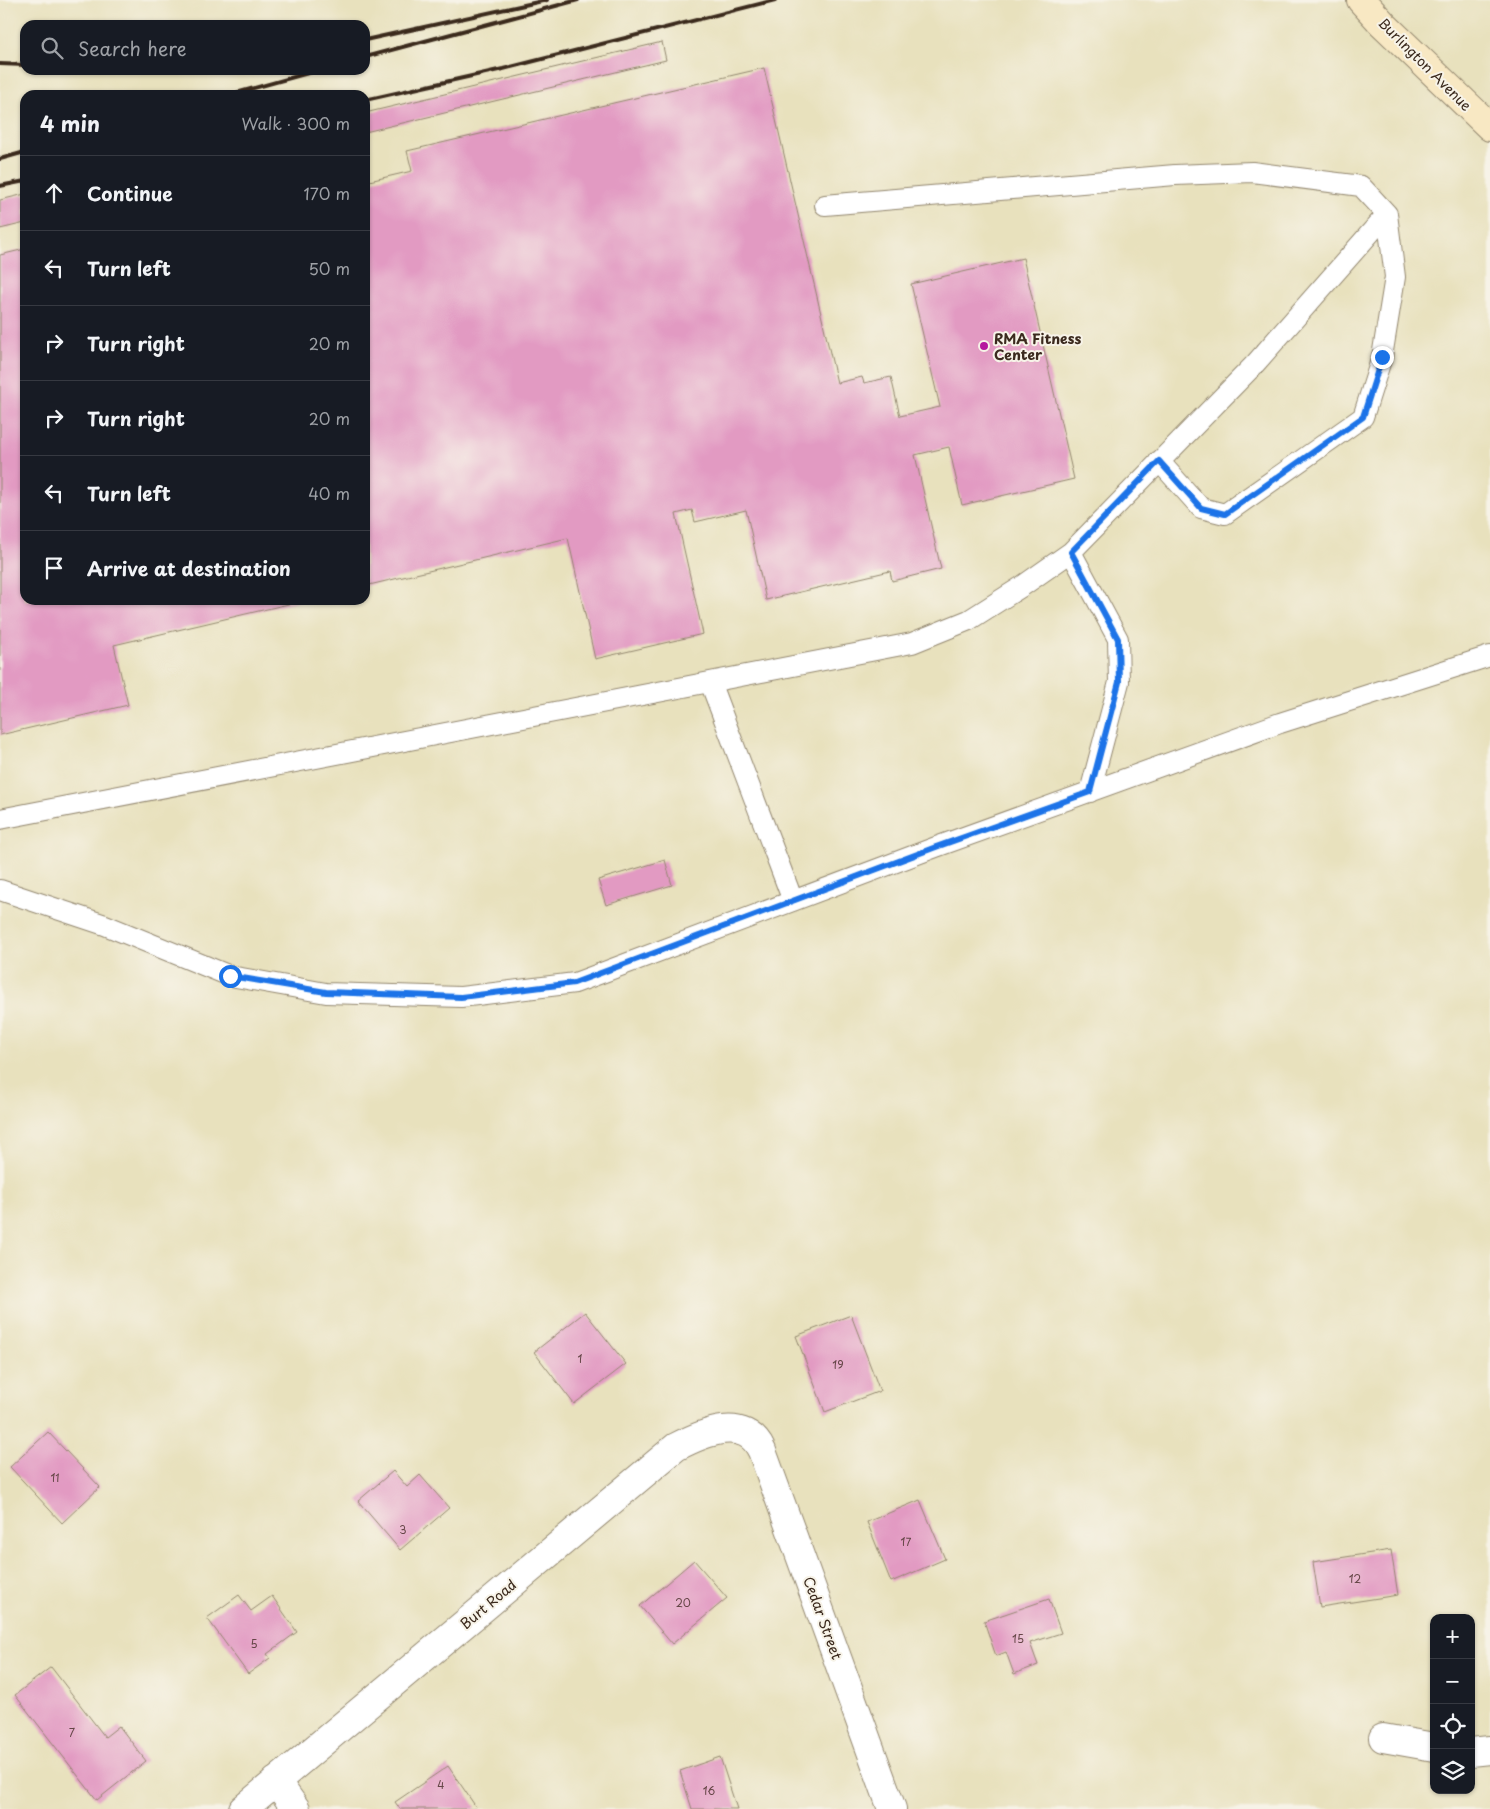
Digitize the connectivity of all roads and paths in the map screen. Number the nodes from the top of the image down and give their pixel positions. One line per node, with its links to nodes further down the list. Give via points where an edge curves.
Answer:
1 (1361, 0): 2 (main road, Burlington Avenue)
2 (1490, 127)
3 (825, 205): 4 (lane, via 1175,175 1252,172 1361,186)
4 (1387, 214): 5 (lane, via 1254,365); 5 (lane, via 1395,276 1382,357 1363,417 1225,514 1201,508)
5 (1159, 461): 6 (lane)
6 (1071, 552): 8 (lane, via 969,620 912,643); 9 (lane, via 1118,639 1119,682)
7 (1490, 656): 9 (lane, via 1280,724)
8 (710, 682): 10 (lane); 12 (lane)
9 (1090, 792): 12 (lane)
10 (0, 819)
11 (0, 890): 12 (lane, via 105,925 230,976 326,992 461,997 574,983)
12 (793, 901)
13 (746, 1432): 18 (street, Burt Road, via 707,1433 676,1447); 21 (street, Cedar Street, via 762,1451)
14 (1383, 1738): 15 (street)
15 (1430, 1745)
16 (1490, 1750): 17 (street)
17 (1475, 1752)
18 (276, 1781): 19 (street, Burt Road); 20 (street)
19 (243, 1809)
20 (296, 1809)
21 (892, 1809)

